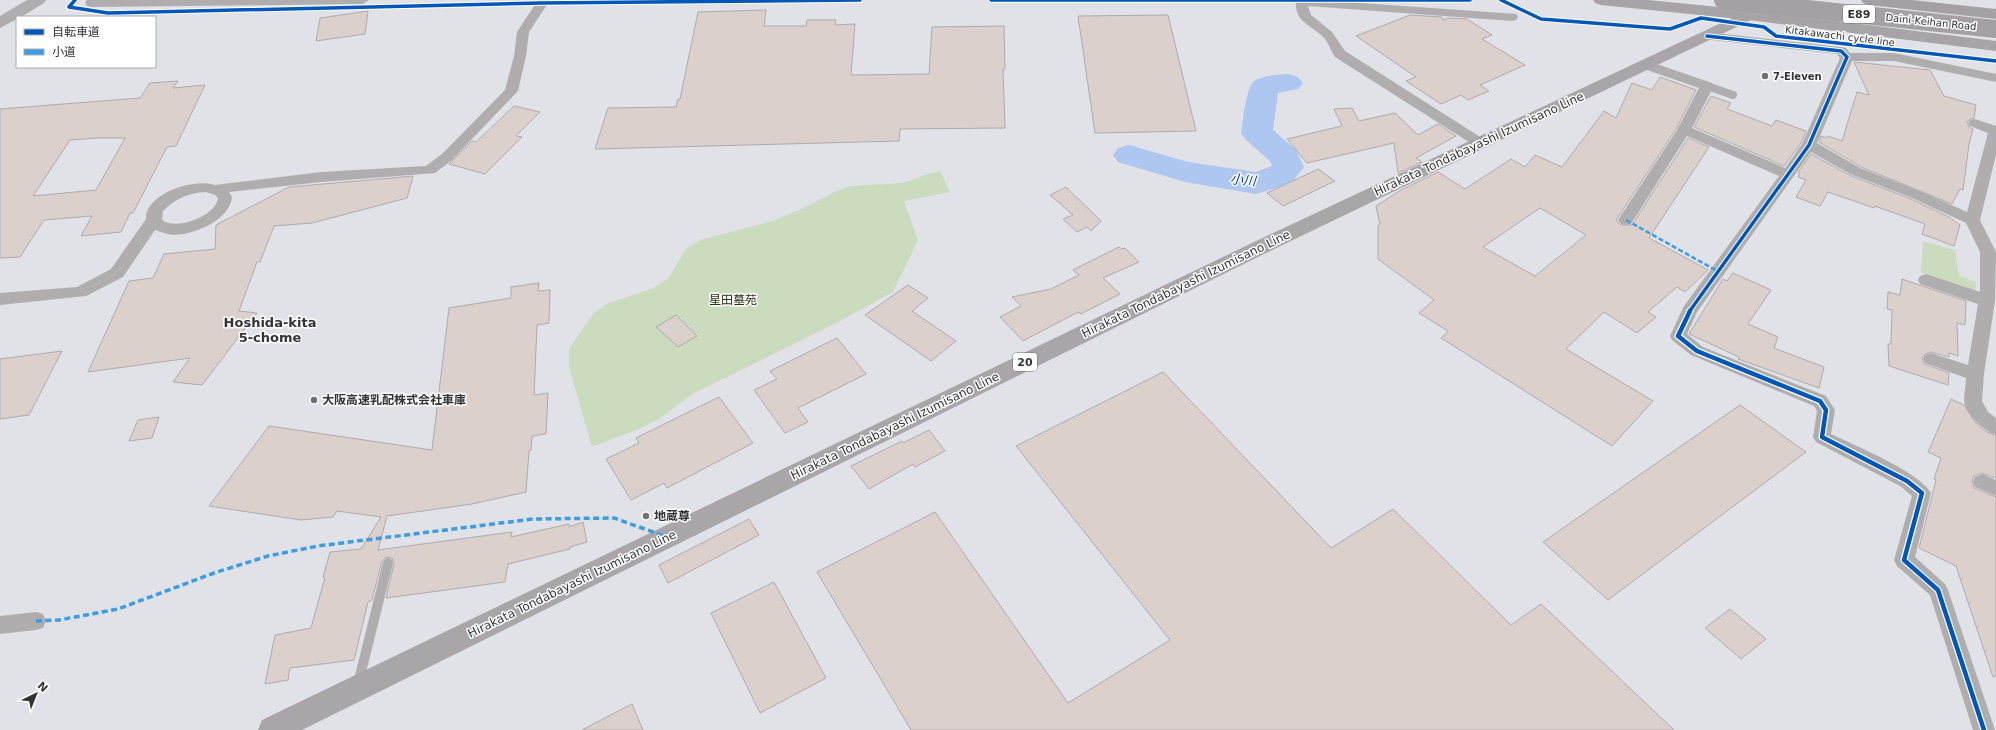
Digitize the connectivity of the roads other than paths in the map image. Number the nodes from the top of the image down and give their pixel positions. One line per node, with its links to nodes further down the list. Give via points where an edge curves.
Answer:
1 (38, 0): 14 (street)
2 (352, 0): 3 (street); 10 (street)
3 (363, 0)
4 (544, 0): 28 (street, via 523,32 520,56 510,91 447,157 430,170 321,176)
5 (1302, 0): 13 (street, via 1321,4); 25 (street, via 1302,9 1309,23 1328,35 1340,54)
6 (1601, 0): 12 (highway)
7 (1723, 0): 15 (highway, Daini-Keihan Road / E89, bridge)
8 (1779, 0): 12 (main road, Hirakata Tondabayashi Izumisano Line / 20)
9 (1869, 0): 11 (highway, Daini-Keihan Road / E89)
10 (91, 3)
11 (1996, 14)
12 (1749, 16): 16 (main road, Hirakata Tondabayashi Izumisano Line / 20); 17 (highway)
13 (1512, 17)
14 (0, 23)
15 (1996, 29)
16 (1707, 36): 18 (street, via 1841,51); 19 (main road, Hirakata Tondabayashi Izumisano Line / 20)
17 (1996, 46)
18 (1847, 57): 20 (street, via 1894,57); 26 (street)
19 (1646, 65): 21 (street); 25 (main road, Hirakata Tondabayashi Izumisano Line / 20)
20 (1996, 78)
21 (1707, 86): 22 (lane); 24 (street)
22 (1733, 95)
23 (1975, 123): 30 (street, via 1995,131)
24 (1684, 130): 27 (street); 29 (street)
25 (1480, 144): 42 (main road, Hirakata Tondabayashi Izumisano Line / 20, via 1244,255)
26 (1809, 145): 27 (street); 30 (street, via 1855,171)
27 (1789, 175): 44 (street, via 1690,310 1678,336 1697,351 1820,401 1826,410 1822,437 1907,481 1922,493 1904,560 1938,590)
28 (216, 189): 31 (street, via 196,188 174,195 158,208); 31 (street, via 225,198 224,205 210,219 199,225 175,230 157,226)
29 (1626, 220)
30 (1972, 220): 33 (street, via 1988,252)
31 (153, 221): 34 (street, via 117,273 80,292)
32 (1926, 280): 35 (street)
33 (1993, 285): 35 (street)
34 (0, 300)
35 (1987, 301): 37 (street)
36 (1931, 360): 37 (street)
37 (1975, 374): 38 (street, via 1973,402 1982,417)
38 (1996, 428)
39 (388, 563): 42 (lane)
40 (36, 620): 41 (street)
41 (0, 625)
42 (357, 689): 43 (main road, Hirakata Tondabayashi Izumisano Line / 20)
43 (272, 730)
44 (1984, 730)

